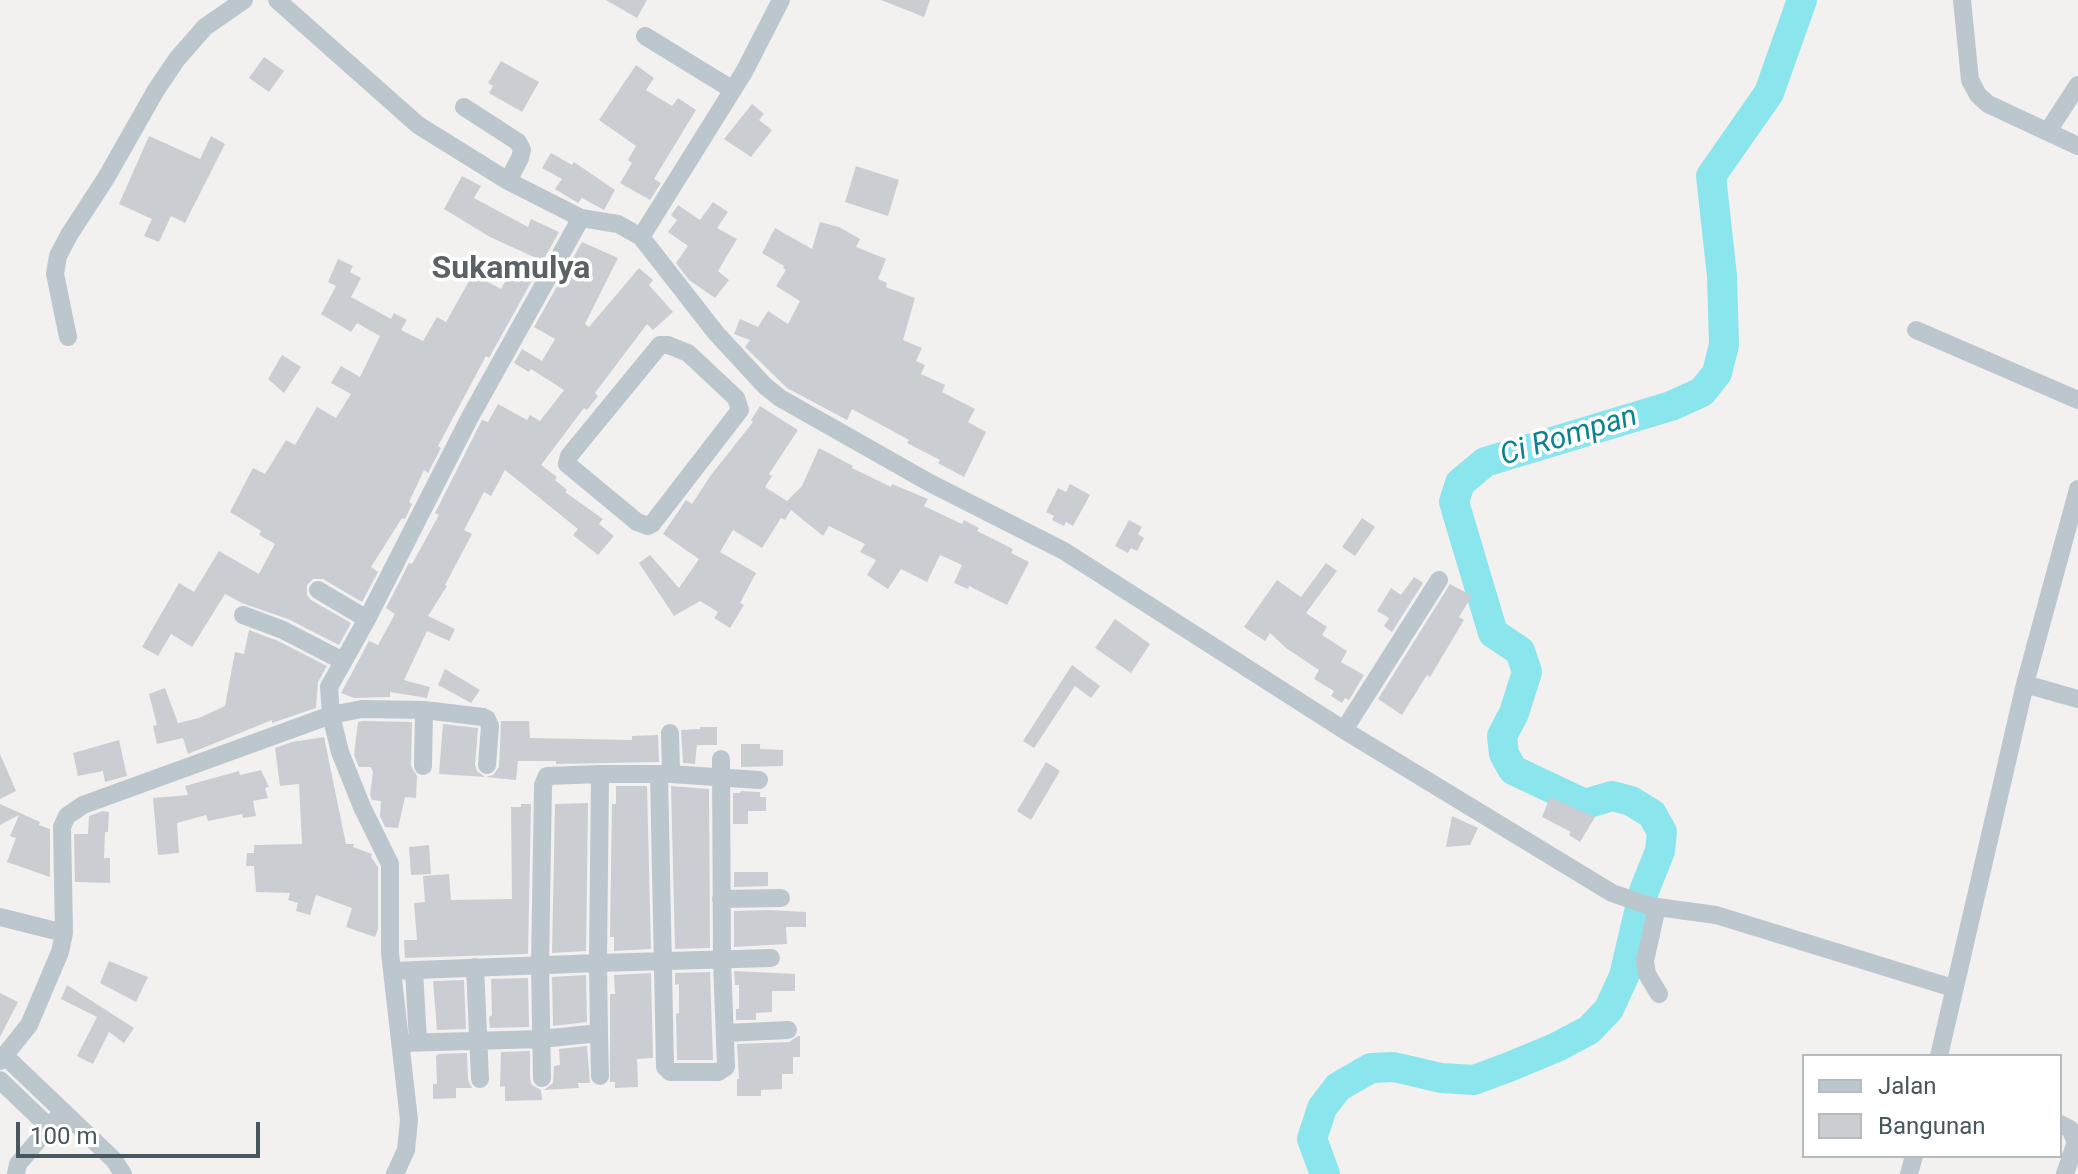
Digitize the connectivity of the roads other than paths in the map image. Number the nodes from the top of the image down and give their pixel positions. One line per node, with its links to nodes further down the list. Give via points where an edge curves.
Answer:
1 (244, 0): 16 (street, via 205,27 177,59 58,256 55,274)
2 (277, 0): 11 (street, via 418,125)
3 (781, 0): 7 (street)
4 (1962, 0): 9 (street, via 1970,80 1978,95)
5 (645, 36): 7 (street)
6 (2078, 85): 9 (street)
7 (733, 90): 13 (street)
8 (464, 107): 11 (street, via 518,142 520,158)
9 (2048, 131): 10 (street)
10 (2078, 146)
11 (508, 181): 12 (street)
12 (581, 218): 13 (street, via 618,224); 23 (street, via 470,417)
13 (641, 237): 15 (street)
14 (1916, 330): 18 (street)
15 (716, 333): 17 (street); 29 (street, via 780,398 1064,551)
16 (68, 337)
17 (688, 353): 17 (street, via 660,345 567,459 642,524 652,524 740,410 736,398)
18 (2078, 400)
19 (2078, 489): 25 (street)
20 (1439, 580): 29 (street)
21 (318, 590): 23 (street)
22 (243, 615): 24 (street)
23 (367, 619): 24 (street)
24 (343, 661): 28 (street, via 329,687)
25 (2025, 684): 26 (street); 51 (street)
26 (2078, 699)
27 (424, 710): 28 (street, via 362,709); 32 (street, via 487,719); 33 (street)
28 (331, 715): 42 (street, via 71,813 62,827); 50 (street, via 340,752 390,864)
29 (1344, 730): 40 (street, via 1612,893)
30 (670, 733): 35 (street)
31 (721, 759): 36 (street)
32 (487, 765)
33 (423, 766)
34 (600, 774): 35 (street); 45 (street); 47 (street, via 553,774 544,781)
35 (665, 774): 36 (street); 46 (street)
36 (720, 778): 37 (street); 39 (street)
37 (759, 780)
38 (781, 898): 39 (street)
39 (721, 899): 44 (street)
40 (1647, 905): 51 (street, via 1716,915); 52 (street, via 1645,961)
41 (0, 917): 42 (street)
42 (64, 933): 60 (street, via 35,1013)
43 (771, 958): 44 (street)
44 (722, 961): 46 (street); 55 (street)
45 (598, 963): 46 (street); 47 (street); 54 (street)
46 (662, 963): 55 (street, via 665,1067 722,1072)
47 (540, 966): 48 (street); 56 (street)
48 (475, 967): 49 (street); 58 (street)
49 (414, 970): 50 (street); 57 (street)
50 (392, 971): 57 (street, via 395,1013)
51 (1953, 988): 59 (street)
52 (1659, 994)
53 (788, 1030): 55 (street)
54 (599, 1033): 56 (street); 61 (street)
55 (725, 1033)
56 (541, 1039): 58 (street); 62 (street)
57 (410, 1042): 58 (street); 70 (street, via 406,1150)
58 (478, 1042): 63 (street)
59 (1939, 1054)
60 (2, 1059): 65 (street)
61 (600, 1076)
62 (542, 1078)
63 (480, 1079)
64 (0, 1080): 67 (street)
65 (63, 1111): 67 (street); 69 (street)
66 (2062, 1125): 71 (street, via 2076,1142)
67 (49, 1127): 68 (street, via 18,1164)
68 (16, 1174)
69 (123, 1174)
70 (395, 1174)
71 (2065, 1174)

